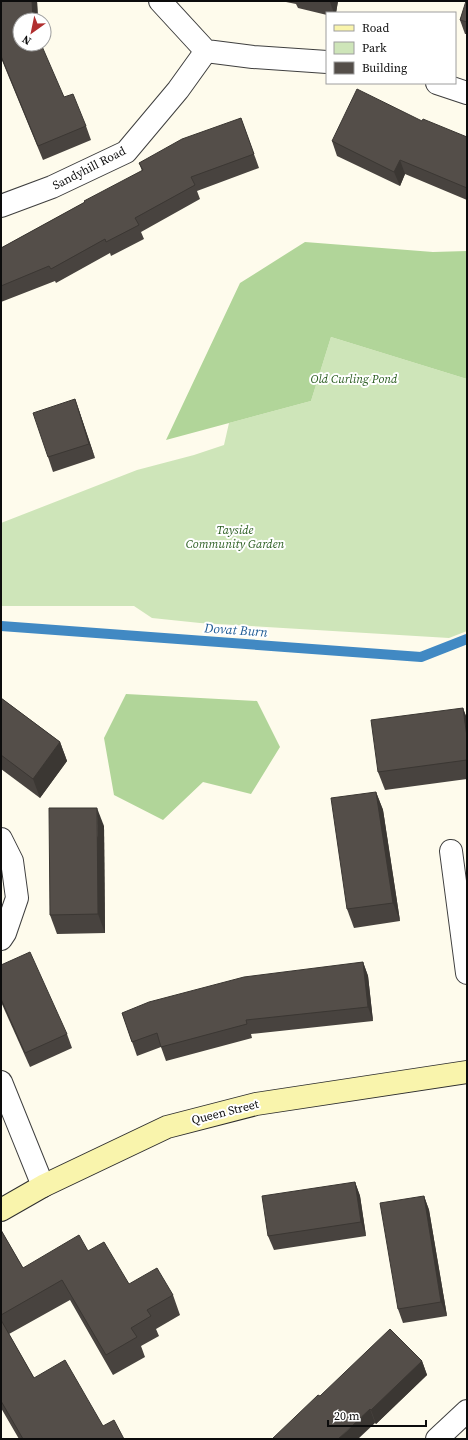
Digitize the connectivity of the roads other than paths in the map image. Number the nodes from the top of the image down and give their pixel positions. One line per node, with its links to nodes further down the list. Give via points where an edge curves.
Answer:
1 (160, 1): 2 (street)
2 (206, 51): 3 (street); 6 (street, Sandyhill Road, via 178,90 126,152 52,187)
3 (326, 62)
4 (440, 84): 5 (street)
5 (467, 93)
6 (1, 206)
7 (1, 838): 9 (street, via 12,861 17,898)
8 (451, 851): 10 (street)
9 (1, 939)
10 (467, 973)
11 (467, 1072): 13 (main road, Queen Street, via 256,1104 167,1127)
12 (1, 1082): 13 (street)
13 (43, 1186): 14 (main road, Queen Street)
14 (1, 1210)
15 (467, 1411): 16 (street)
16 (437, 1439)

